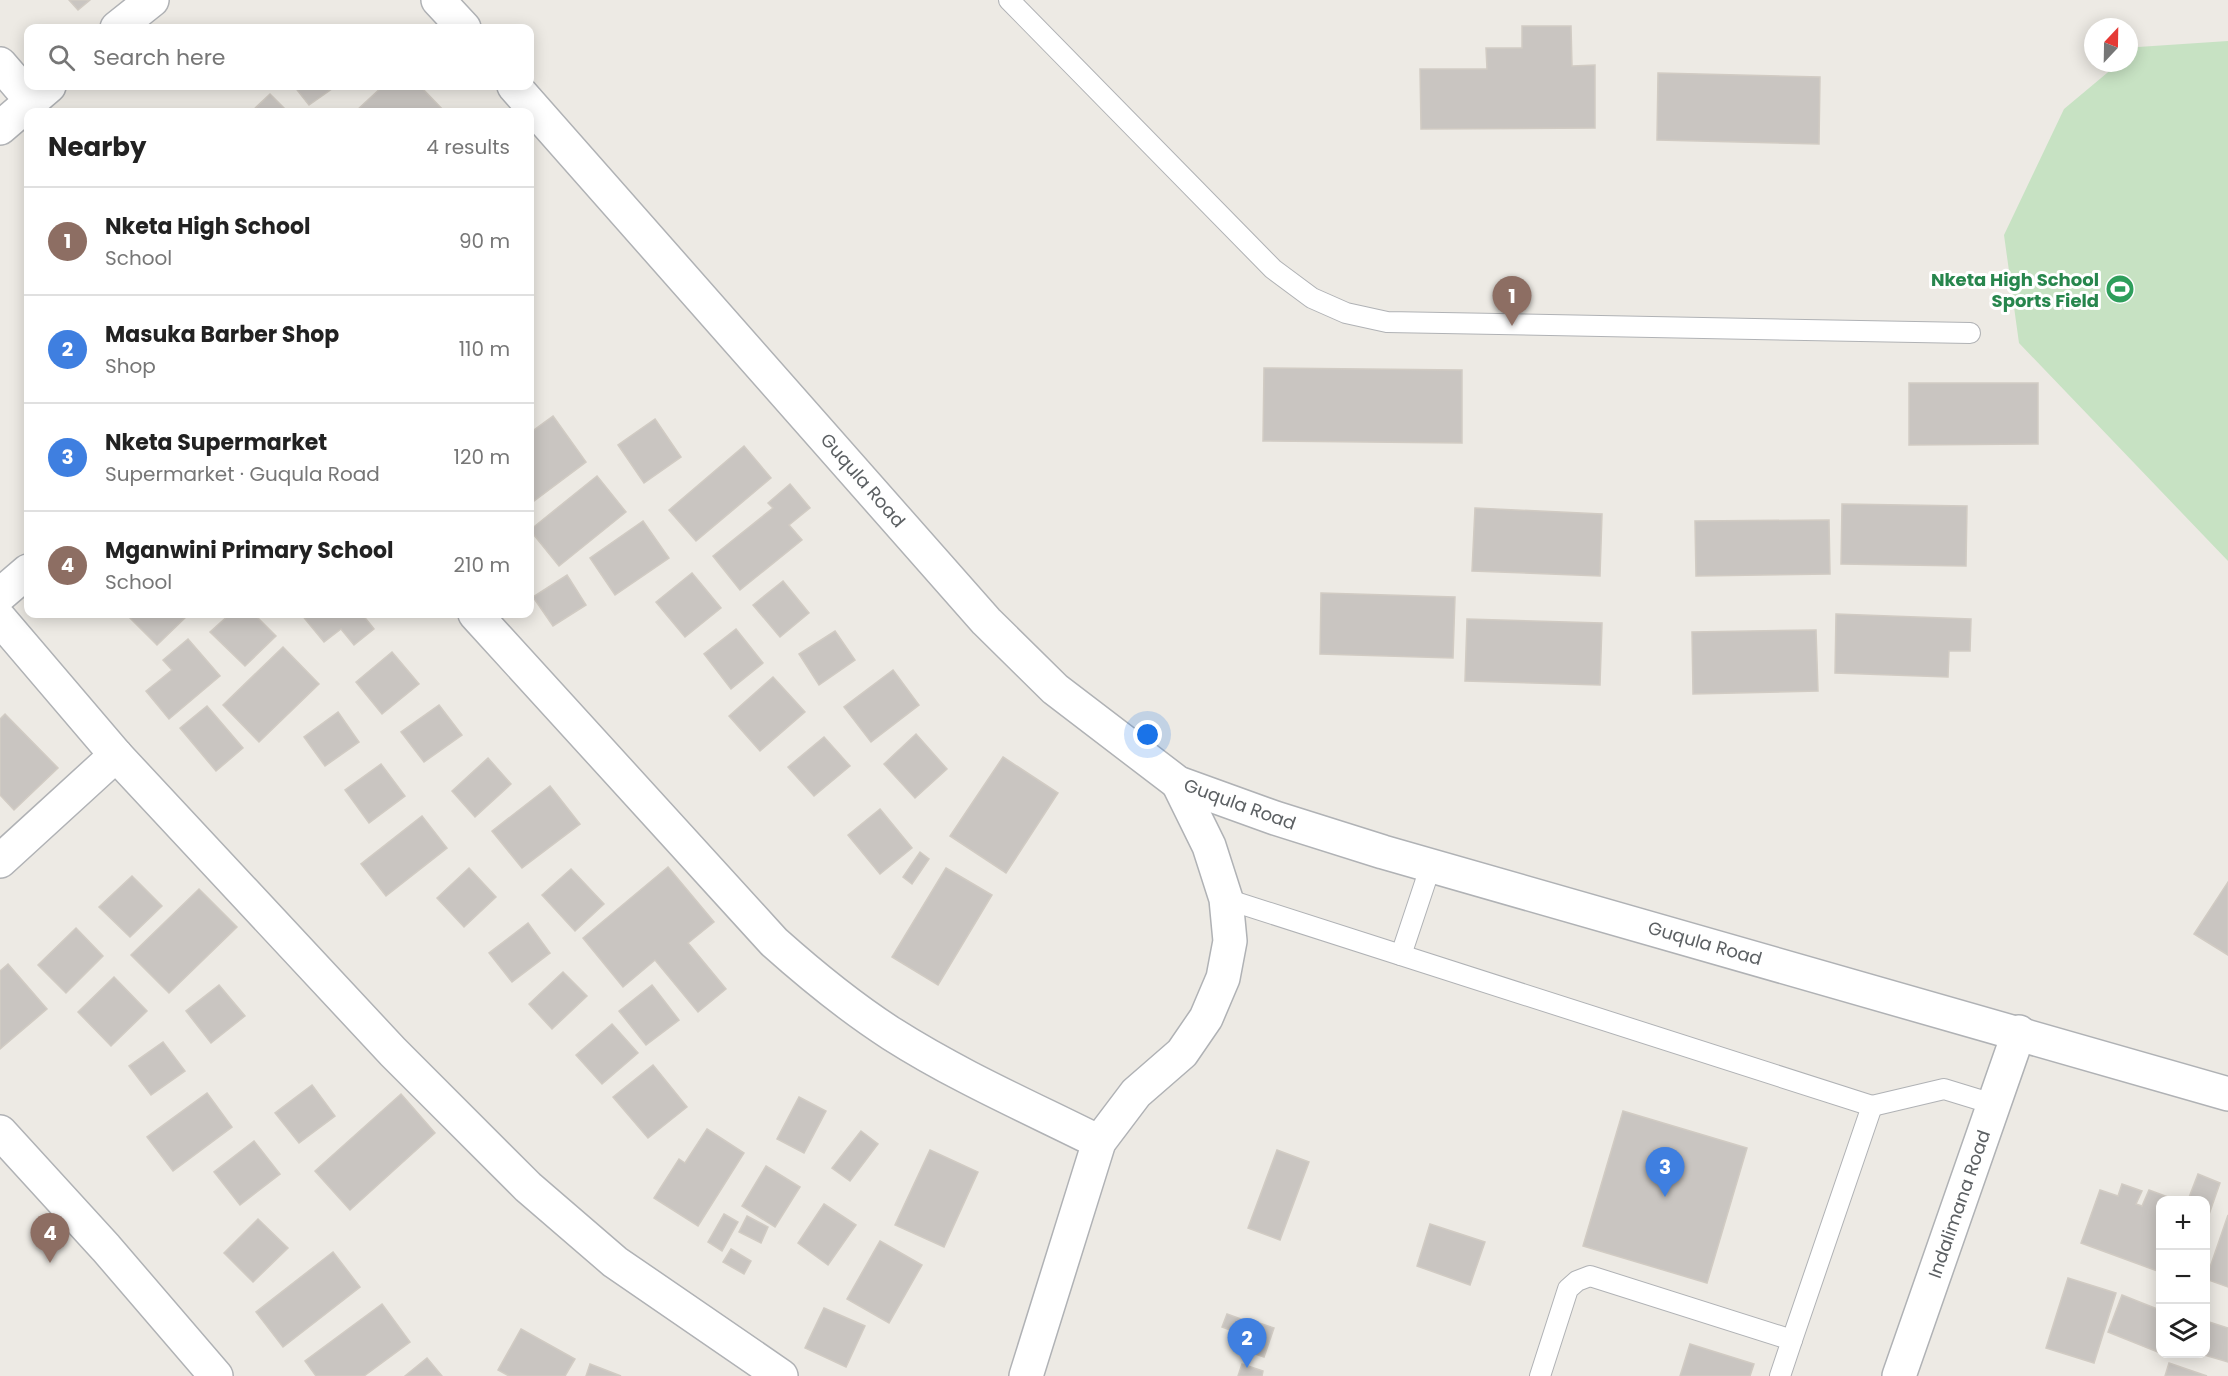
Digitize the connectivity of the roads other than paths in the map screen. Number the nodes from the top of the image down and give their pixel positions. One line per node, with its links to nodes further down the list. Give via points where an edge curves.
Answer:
1 (152, 0): 4 (street)
2 (438, 0): 5 (street)
3 (1009, 0): 13 (lane, via 1273,269 1312,298 1346,314 1388,322)
4 (122, 24)
5 (460, 24)
6 (0, 64): 7 (street)
7 (24, 81)
8 (518, 90): 10 (street, Guqula Road)
9 (40, 93): 12 (street)
10 (533, 108)
11 (534, 109): 19 (street, Guqula Road, via 986,621 1055,689)
12 (0, 128)
13 (1970, 333)
14 (24, 574): 15 (street)
15 (0, 595)
16 (479, 618): 29 (street, via 774,942 801,966 892,1034 945,1066)
17 (0, 620): 18 (street)
18 (116, 755): 20 (street); 32 (street, via 393,1052 528,1187 615,1262)
19 (1178, 783): 21 (street, Guqula Road, via 1275,818); 22 (street, via 1209,846)
20 (0, 861)
21 (1431, 865): 23 (lane); 24 (street, Guqula Road)
22 (1226, 899): 23 (lane); 29 (street, via 1230,941 1223,978 1206,1018 1182,1053 1136,1093)
23 (1401, 955): 27 (lane)
24 (2019, 1032): 25 (street, Guqula Road); 26 (street, Indalimana Road)
25 (2228, 1094)
26 (1993, 1104): 27 (lane, via 1944,1089); 36 (street, Indalimana Road)
27 (1872, 1106): 30 (lane)
28 (0, 1132): 31 (street)
29 (1099, 1142): 33 (street)
30 (1792, 1340): 34 (lane, via 1590,1276 1568,1289); 35 (lane)
31 (216, 1376)
32 (781, 1376)
33 (1026, 1376)
34 (1540, 1376)
35 (1780, 1376)
36 (1899, 1376)

